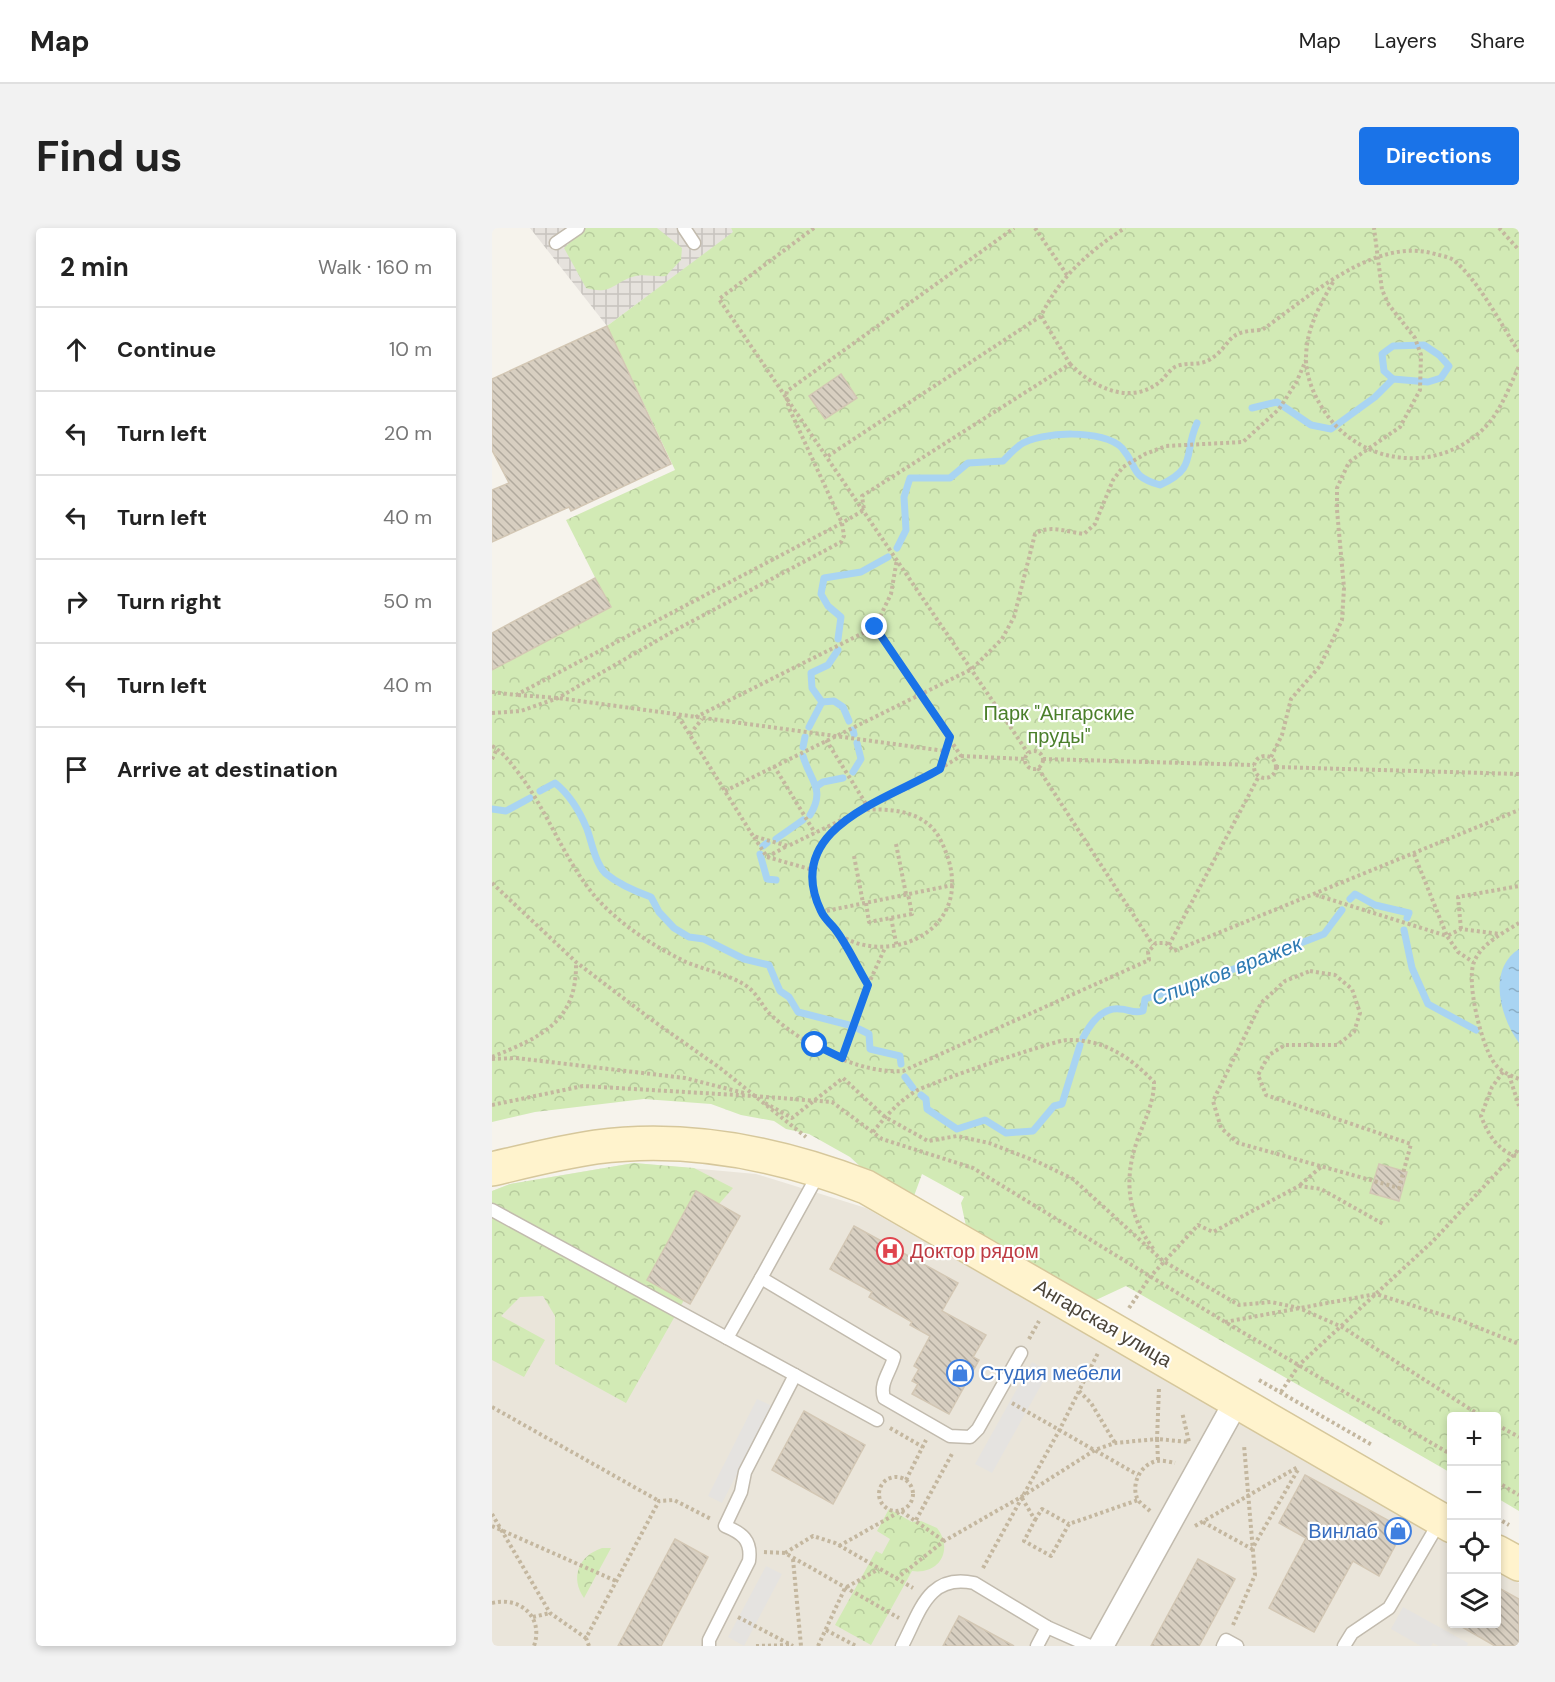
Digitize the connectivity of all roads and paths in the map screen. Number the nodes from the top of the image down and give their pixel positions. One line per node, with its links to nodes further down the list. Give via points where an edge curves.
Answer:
1 (578, 228): 9 (lane)
2 (684, 228): 10 (lane)
3 (814, 228): 20 (path, via 719,299)
4 (1014, 228): 20 (path, via 791,386)
5 (1035, 228): 13 (path)
6 (1125, 228): 13 (path, via 1100,244)
7 (1374, 228): 12 (path)
8 (1498, 228): 11 (path)
9 (556, 243)
10 (694, 243)
11 (1519, 250)
12 (1376, 257): 14 (path); 16 (path, via 1401,249 1423,250 1455,260); 21 (path, via 1389,305 1415,338 1422,374 1420,390 1400,428)
13 (1067, 275): 15 (path)
14 (1334, 281): 17 (path, via 1311,322); 18 (path, via 1262,330 1246,330 1229,338 1211,359 1176,366 1156,385 1136,393 1102,389)
15 (1041, 316): 18 (path); 22 (path)
16 (1519, 352)
17 (1306, 360): 21 (path, via 1313,393 1330,421); 27 (path, via 1279,409 1243,442 1166,446 1135,459 1113,480 1095,524 1084,534 1055,529 1042,529 1035,534 1014,617 1002,639)
18 (1070, 364): 23 (path, via 862,496)
19 (1519, 366): 21 (path, via 1497,413 1479,433 1457,448 1406,459)
20 (786, 396): 22 (path); 24 (path)
21 (1368, 449): 45 (path, via 1349,462 1338,488 1342,620 1320,666 1291,699 1282,735)
22 (828, 456): 23 (path)
23 (864, 510): 24 (path); 25 (path)
24 (842, 523): 30 (path); 31 (path, via 844,536 836,547 670,633)
25 (897, 558): 26 (path, via 891,594); 27 (path)
26 (875, 627): 29 (path); 34 (path)
27 (972, 669): 29 (path); 43 (path)
28 (492, 692): 30 (path)
29 (922, 693): 37 (path); 38 (path)
30 (516, 695): 31 (path)
31 (558, 698): 32 (path, via 521,711); 33 (path)
32 (492, 713)
33 (678, 716): 34 (path); 36 (path)
34 (694, 718): 35 (path)
35 (702, 719): 36 (path); 37 (path)
36 (690, 734): 56 (path)
37 (836, 735): 39 (path); 42 (path)
38 (950, 737): 42 (path); 44 (path)
39 (826, 740): 50 (path); 57 (path)
40 (492, 746): 41 (path)
41 (497, 749): 46 (path); 88 (path, via 535,794 579,874 600,902 636,933 686,962 743,983 788,1031)
42 (945, 751): 53 (path)
43 (1028, 753): 47 (path); 48 (path, via 1038,752)
44 (961, 756): 47 (path); 53 (path)
45 (1271, 757): 49 (path, via 1263,756); 51 (path)
46 (492, 759)
47 (1025, 759): 52 (path, via 1029,767)
48 (1043, 759): 49 (path); 52 (path)
49 (1254, 765): 55 (path)
50 (774, 766): 56 (path); 60 (path)
51 (1276, 767): 54 (path); 55 (path, via 1272,776)
52 (1038, 768): 80 (path)
53 (940, 769): 57 (path)
54 (1519, 774)
55 (1259, 776): 81 (path)
56 (725, 791): 61 (path)
57 (866, 808): 59 (path); 68 (path, via 891,808 917,816 938,834 950,858)
58 (1519, 810): 64 (path)
59 (840, 822): 60 (path); 67 (path, via 817,852)
60 (815, 833): 63 (path)
61 (753, 836): 63 (path); 66 (path)
62 (896, 844): 70 (path)
63 (788, 846): 66 (path)
64 (1414, 854): 71 (path); 79 (path)
65 (854, 856): 72 (path)
66 (767, 857): 67 (path)
67 (813, 870): 73 (path, via 814,892)
68 (952, 885): 70 (path); 82 (path, via 949,902 928,932)
69 (1519, 886): 76 (path, via 1458,897)
70 (907, 894): 72 (path); 74 (path, via 912,914)
71 (1316, 894): 79 (path); 81 (path, via 1174,951)
72 (864, 903): 73 (path); 74 (path, via 869,922)
73 (821, 912): 77 (path)
74 (891, 918): 82 (path)
75 (1519, 923): 78 (path)
76 (1461, 929): 78 (path); 79 (path)
77 (835, 930): 83 (path, via 850,940); 86 (path)
78 (1501, 934): 85 (path)
79 (1447, 936): 85 (path, via 1458,952)
80 (1153, 945): 81 (path); 88 (path, via 1148,952 1149,960 903,1071 885,1072)
81 (1169, 945)
82 (897, 947): 83 (path)
83 (885, 948): 86 (path)
84 (576, 962): 87 (path, via 571,1005 556,1022 521,1046)
85 (1473, 962): 89 (path, via 1471,979 1482,1033 1492,1061)
86 (868, 985): 88 (path)
87 (492, 1058): 92 (path, via 685,1078)
88 (842, 1058)
89 (1503, 1072): 90 (path); 99 (path, via 1492,1087 1481,1116 1489,1137)
90 (1509, 1075): 91 (path); 95 (path)
91 (1519, 1079)
92 (753, 1096): 93 (path); 93 (path, via 792,1118); 94 (path, via 583,1086)
93 (816, 1099): 96 (path, via 843,1078); 97 (path, via 832,1102)
94 (492, 1105)
95 (1519, 1106)
96 (885, 1117): 97 (path); 107 (path, via 928,1141 957,1136 989,1143 1073,1179); 107 (path, via 916,1090 1065,1040 1112,1048 1154,1082 1154,1098 1129,1173 1128,1198 1143,1236)
97 (873, 1132): 108 (path, via 882,1139 973,1168)
98 (1519, 1149): 99 (path)
99 (1512, 1156): 100 (path); 110 (path, via 1433,1241)
100 (1519, 1157)
101 (1322, 1166): 101 (path, via 1399,1188 1411,1144 1266,1095 1257,1075 1269,1055 1285,1045 1337,1045 1354,1032 1360,1012 1352,989 1335,975 1310,971 1285,981 1261,1003 1213,1101 1221,1128 1238,1143); 104 (path)
102 (492, 1169): 103 (street, Ангарская улица, via 597,1147 646,1144 765,1154)
103 (821, 1170): 109 (lane); 125 (street, Ангарская улица, via 866,1187)
104 (1299, 1186): 106 (path, via 1321,1190); 107 (path, via 1214,1232 1198,1225)
105 (492, 1210): 115 (lane)
106 (1385, 1225)
107 (1164, 1261): 108 (path); 111 (path, via 1239,1305 1271,1302)
108 (1150, 1277): 112 (path); 113 (path)
109 (761, 1278): 115 (lane); 131 (lane, via 889,1352 894,1357 882,1390 884,1398)
110 (1376, 1294): 111 (path); 114 (path); 116 (path)
111 (1299, 1308): 113 (path); 114 (path)
112 (1129, 1309)
113 (1225, 1322): 119 (path)
114 (1342, 1327): 119 (path); 128 (path)
115 (727, 1338): 120 (lane)
116 (1519, 1344)
117 (1021, 1353): 124 (lane)
118 (1099, 1353): 122 (path)
119 (1299, 1365): 123 (path); 140 (path)
120 (795, 1375): 129 (lane); 160 (lane, via 745,1472 741,1492)
121 (1160, 1387): 135 (path)
122 (1079, 1391): 132 (path); 136 (path, via 1092,1403)
123 (1281, 1392)
124 (998, 1395): 132 (path); 134 (lane, via 978,1429 970,1437)
125 (1236, 1402): 157 (street, Ангарская улица); 197 (street)
126 (492, 1407): 150 (path)
127 (1182, 1412): 135 (path, via 1189,1442)
128 (1476, 1412)
129 (877, 1420): 138 (path)
130 (1501, 1427): 133 (path)
131 (933, 1428): 134 (lane); 138 (path)
132 (1060, 1429): 139 (path); 148 (path)
133 (1519, 1437)
134 (960, 1439): 154 (path)
135 (1157, 1439): 136 (path); 141 (path)
136 (1115, 1443): 139 (path)
137 (1244, 1445): 147 (path)
138 (923, 1447): 144 (path)
139 (1095, 1450): 143 (path); 148 (path)
140 (1447, 1452)
141 (1158, 1460): 142 (path); 143 (path, via 1146,1465)
142 (1177, 1463)
143 (1138, 1475): 149 (path)
144 (906, 1480): 151 (path, via 913,1497 909,1506); 151 (path, via 895,1476 884,1481 879,1491 881,1502 889,1510)
145 (1501, 1484): 146 (path)
146 (1519, 1495)
147 (1248, 1496): 156 (path); 165 (path); 165 (path, via 1301,1465)
148 (1021, 1497): 155 (path); 163 (path); 174 (path)
149 (1138, 1500): 152 (path); 158 (path)
150 (659, 1501): 160 (path, via 674,1500); 173 (path)
151 (901, 1510): 154 (path); 164 (path)
152 (1151, 1511)
153 (492, 1514): 161 (path)
154 (916, 1520): 163 (path)
155 (1035, 1520): 158 (path, via 1042,1509); 158 (path, via 1024,1541 1051,1556)
156 (1203, 1522): 162 (path); 165 (path)
157 (1446, 1523): 198 (lane, via 1389,1608 1352,1633)
158 (1069, 1524)
159 (492, 1526): 161 (path)
160 (725, 1526): 166 (lane, via 741,1533)
161 (502, 1528): 173 (path); 179 (path)
162 (1189, 1530)
163 (944, 1541): 172 (path)
164 (839, 1546): 167 (path, via 813,1536); 171 (path)
165 (1252, 1549): 185 (path, via 1255,1575)
166 (751, 1551): 167 (path); 178 (lane)
167 (784, 1553): 169 (path)
168 (1501, 1553): 170 (street)
169 (793, 1558): 175 (path); 191 (path)
170 (1519, 1564)
171 (879, 1569): 172 (path); 175 (path)
172 (896, 1579): 176 (path)
173 (616, 1581): 184 (path)
174 (974, 1584): 176 (lane, via 947,1582); 182 (lane)
175 (845, 1588): 181 (path); 183 (path)
176 (928, 1595): 181 (lane)
177 (492, 1602): 180 (path, via 515,1602)
178 (725, 1610): 188 (lane); 190 (path)
179 (550, 1614): 180 (path); 184 (path)
180 (533, 1617): 186 (path, via 537,1628)
181 (912, 1626): 194 (lane)
182 (1047, 1627): 195 (lane); 196 (lane)
183 (825, 1630): 192 (path); 193 (path)
184 (586, 1638): 187 (path)
185 (1229, 1644)
186 (534, 1646)
187 (589, 1646)
188 (709, 1646)
189 (756, 1646): 190 (path)
190 (793, 1646)
191 (801, 1646)
192 (818, 1646)
193 (856, 1646)
194 (902, 1646)
195 (1037, 1646)
196 (1090, 1646)
197 (1101, 1646)
198 (1344, 1646)

